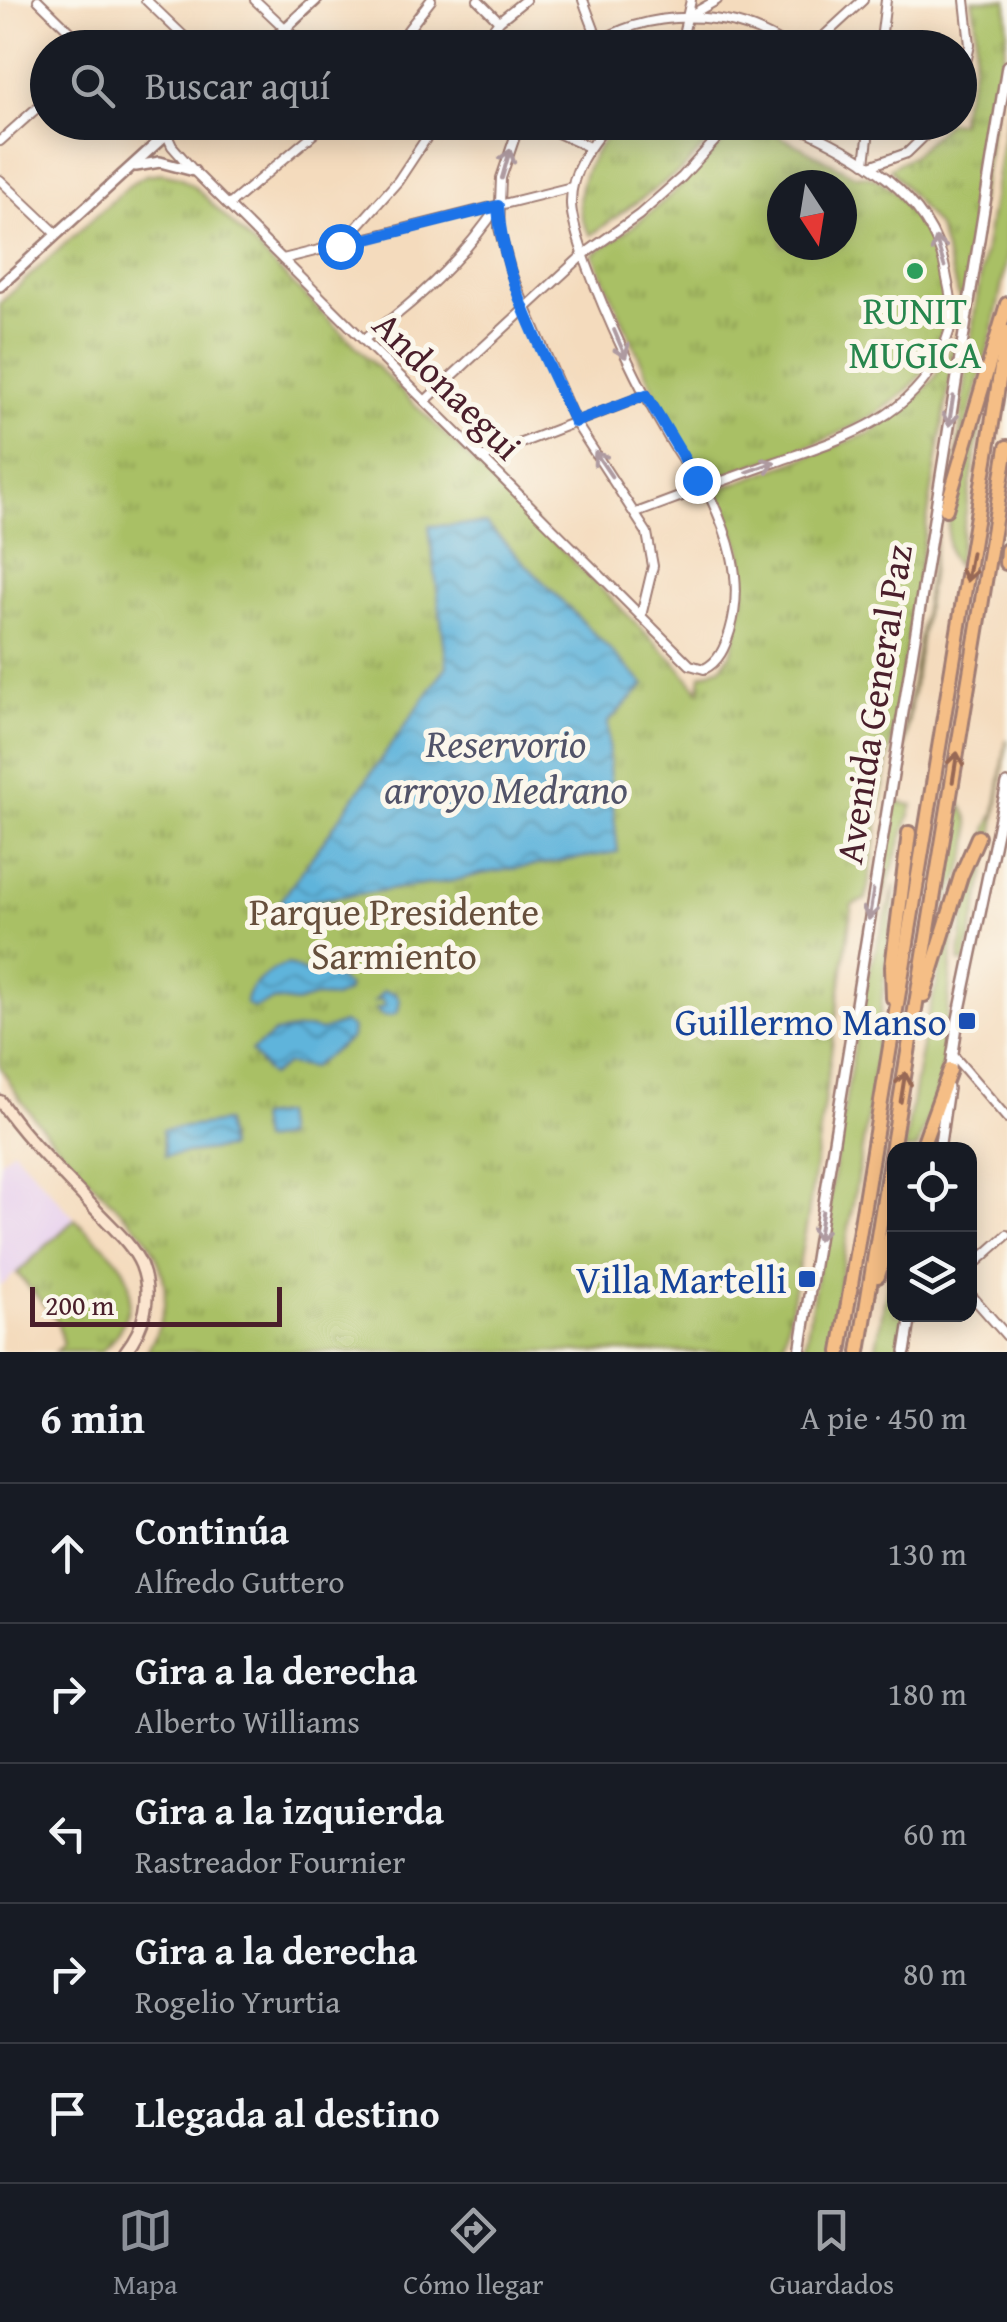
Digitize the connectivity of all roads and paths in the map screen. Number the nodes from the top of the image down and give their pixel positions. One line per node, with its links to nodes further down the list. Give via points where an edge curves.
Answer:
1 (38, 0): 17 (street)
2 (146, 0): 18 (street)
3 (255, 0): 16 (street)
4 (316, 0): 16 (street)
5 (431, 0): 19 (street)
6 (478, 0): 15 (street)
7 (524, 0): 15 (street)
8 (583, 0): 21 (street)
9 (690, 0): 14 (street)
10 (717, 0): 14 (street)
11 (863, 0): 25 (street)
12 (886, 0): 26 (street)
13 (966, 0): 27 (street)
14 (686, 17): 22 (street); 23 (street); 24 (street)
15 (499, 21): 20 (street)
16 (284, 29)
17 (68, 30)
18 (177, 30)
19 (408, 30)
20 (492, 30)
21 (595, 30)
22 (626, 30)
23 (683, 30)
24 (761, 30)
25 (830, 30)
26 (882, 30)
27 (969, 30)
28 (1007, 66): 58 (street, Avenida General Paz)
29 (30, 114): 41 (street)
30 (161, 140): 44 (street)
31 (169, 140): 45 (street, Andonaegui)
32 (307, 140): 48 (street)
33 (425, 140): 51 (street)
34 (514, 140): 49 (street, one-way to 34)
35 (572, 140): 42 (street)
36 (595, 140): 42 (street)
37 (717, 140): 52 (street, via 660,197)
38 (822, 140): 43 (street)
39 (869, 140): 43 (street)
40 (920, 140): 43 (street, via 907,152)
41 (0, 141)
42 (589, 148): 47 (street)
43 (868, 164): 57 (street, one-way to 43, via 934,235 898,186)
44 (129, 169): 45 (street, via 160,162); 50 (street)
45 (194, 171): 48 (street, Andonaegui)
46 (0, 180): 50 (street)
47 (572, 187): 49 (street); 52 (street)
48 (229, 206): 53 (street, Andonaegui)
49 (498, 206): 51 (street); 56 (street, via 511,273); 60 (street, via 441,277)
50 (57, 234): 54 (street)
51 (340, 246): 53 (street)
52 (583, 254): 56 (street); 61 (street, one-way to 61)
53 (283, 259): 60 (street, Andonaegui)
54 (0, 286)
55 (1007, 304): 67 (highway)
56 (526, 307): 62 (street); 63 (street)
57 (952, 312): 58 (street); 66 (street, one-way to 57, via 839,440 891,412 931,373 948,339)
58 (966, 315): 91 (street, Avenida General Paz, one-way to 91)
59 (1007, 332): 76 (highway, Avenida General Paz, one-way to 76)
60 (364, 340): 62 (street, Andonaegui)
61 (646, 395): 63 (street); 66 (street)
62 (425, 401): 65 (street, Andonaegui)
63 (575, 422): 65 (street); 68 (street, one-way to 63)
64 (1007, 447): 75 (highway, one-way to 64)
65 (482, 458): 71 (street, Andonaegui)
66 (705, 487): 68 (street); 71 (street, Andonaegui, via 732,548 737,603 727,641 710,667 698,670)
67 (946, 510)
68 (636, 513): 71 (street, via 654,566)
69 (1007, 550): 70 (highway)
70 (1006, 563)
71 (641, 616)
72 (1007, 784): 77 (street)
73 (910, 833): 76 (highway, via 892,966)
74 (978, 837): 75 (highway)
75 (913, 1026): 87 (highway, one-way to 75)
76 (893, 1030): 92 (highway, Avenida General Paz)
77 (952, 1054): 78 (street); 80 (street)
78 (950, 1070): 81 (highway); 82 (street)
79 (0, 1101): 90 (main road, via 141,1266 146,1314)
80 (1007, 1118)
81 (924, 1142)
82 (939, 1142)
83 (892, 1232): 87 (highway)
84 (1007, 1234): 85 (street)
85 (977, 1262)
86 (977, 1302): 89 (street)
87 (864, 1322): 93 (highway)
88 (909, 1322): 94 (street)
89 (1007, 1336)
90 (124, 1352)
91 (800, 1352)
92 (840, 1352)
93 (859, 1352)
94 (905, 1352)

